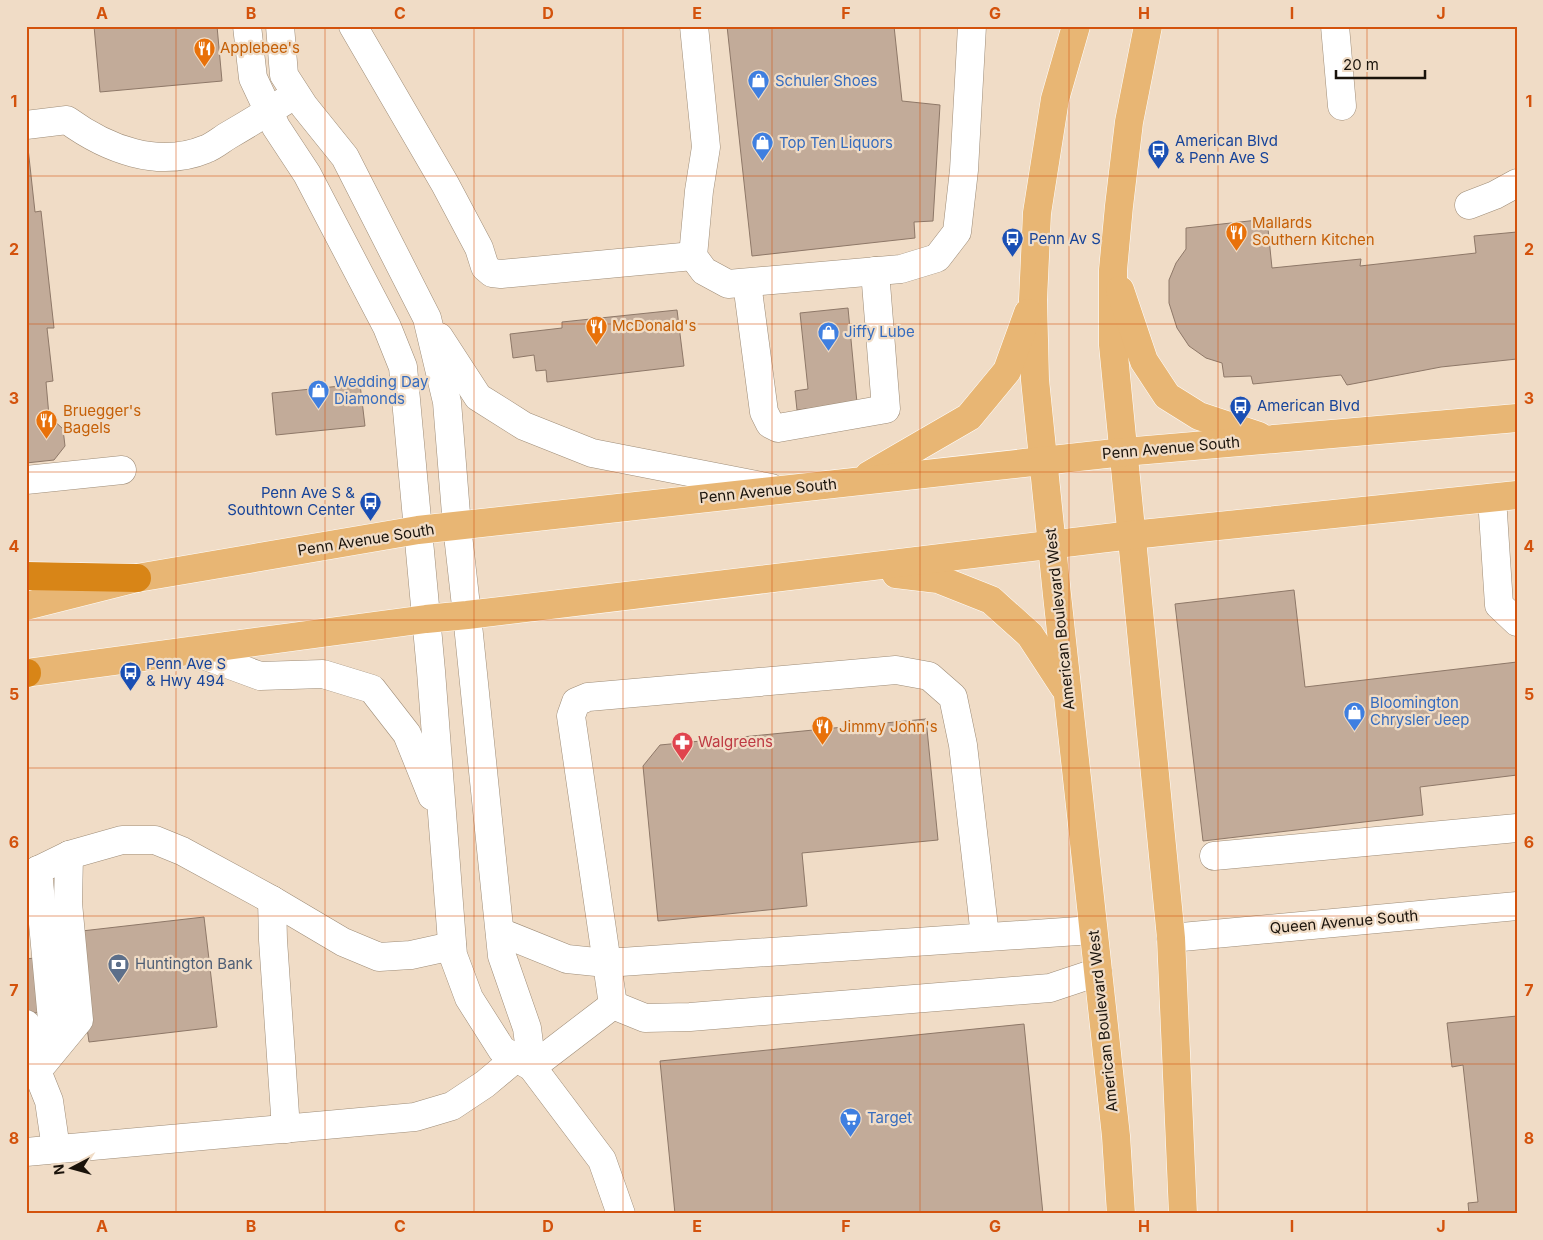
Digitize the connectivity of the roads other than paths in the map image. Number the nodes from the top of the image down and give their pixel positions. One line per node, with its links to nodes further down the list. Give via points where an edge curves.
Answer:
1 (247, 26): 11 (street, via 253,78)
2 (280, 26): 9 (street, via 284,76)
3 (353, 26): 15 (street, via 450,194 479,248 485,267 492,273)
4 (694, 26): 15 (street, via 706,147)
5 (972, 26): 17 (street, via 957,232 937,258 901,269)
6 (1076, 26): 19 (main road, American Boulevard West, via 1055,99 1038,213)
7 (1148, 26): 16 (main road, via 1129,122)
8 (1334, 26): 10 (street)
9 (296, 94): 11 (street); 20 (street, via 345,157)
10 (1342, 106)
11 (269, 111): 12 (street, via 207,148 186,155 169,156 142,156 120,150 67,120); 31 (street, via 307,174 387,328 403,367)
12 (26, 125)
13 (1517, 183): 14 (street, via 1495,196)
14 (1469, 205)
15 (693, 256): 18 (street, via 704,271 728,284)
16 (1113, 270): 22 (main road, via 1144,361 1167,396 1199,416); 23 (main road, via 1113,345)
17 (875, 271): 18 (street); 18 (street, via 886,409 778,428 770,424 764,412)
18 (747, 283)
19 (1033, 300): 24 (main road, American Boulevard West, via 1035,380); 27 (main road, via 1007,371 969,417)
20 (427, 318): 28 (street, via 478,397 524,426 592,452); 30 (street, via 448,402)
21 (1517, 418): 22 (main road, Penn Avenue South)
22 (1270, 439): 23 (main road, Penn Avenue South)
23 (1124, 452): 24 (main road, Penn Avenue South); 32 (main road)
24 (1043, 461): 27 (main road, Penn Avenue South); 33 (main road, American Boulevard West)
25 (122, 470): 26 (street)
26 (26, 480)
27 (859, 481): 28 (main road, Penn Avenue South)
28 (778, 490): 30 (main road, Penn Avenue South)
29 (1504, 497): 32 (main road); 40 (street, via 1499,605)
30 (457, 526): 31 (main road, Penn Avenue South); 38 (street)
31 (418, 530): 36 (main road, Penn Avenue South); 39 (street)
32 (1132, 535): 33 (main road); 53 (main road)
33 (1052, 545): 34 (main road); 43 (main road, American Boulevard West)
34 (849, 568): 38 (main road); 43 (main road, via 938,579 991,600 1030,635)
35 (26, 576): 36 (highway)
36 (137, 578): 37 (main road, Penn Avenue South)
37 (26, 606)
38 (467, 615): 39 (main road); 51 (street)
39 (426, 619): 41 (main road); 44 (street)
40 (1517, 622)
41 (192, 651): 42 (main road); 44 (street, via 260,676 323,674 372,689 407,734)
42 (26, 673)
43 (1068, 693): 50 (main road, American Boulevard West)
44 (442, 820): 54 (street)
45 (1517, 828): 46 (street)
46 (1214, 856)
47 (42, 872): 48 (street, via 122,840 155,840 182,851); 59 (street, via 40,1021); 59 (street, via 68,903 79,1020)
48 (272, 900): 54 (street, via 343,942 379,957 411,956); 61 (street)
49 (1517, 906): 53 (street, Queen Avenue South)
50 (1093, 930): 52 (street); 56 (main road, American Boulevard West)
51 (500, 932): 55 (street, via 566,958); 60 (street, via 502,956 527,1028)
52 (985, 936): 55 (street); 55 (street, via 963,745 953,698 929,676 896,670 588,697 576,702 571,716)
53 (1171, 938): 66 (main road)
54 (452, 946): 60 (street, via 469,998 502,1050)
55 (606, 963): 57 (street)
56 (1098, 972): 57 (street, via 1050,988 690,1017 645,1018); 65 (main road, American Boulevard West)
57 (613, 1004): 60 (street)
58 (26, 1024): 59 (street)
59 (30, 1061): 62 (street, via 49,1100)
60 (524, 1063): 61 (street, via 452,1106 415,1118); 64 (street, via 602,1160)
61 (286, 1129): 62 (street)
62 (56, 1149): 63 (street)
63 (26, 1152)
64 (622, 1214)
65 (1122, 1214)
66 (1183, 1214)

